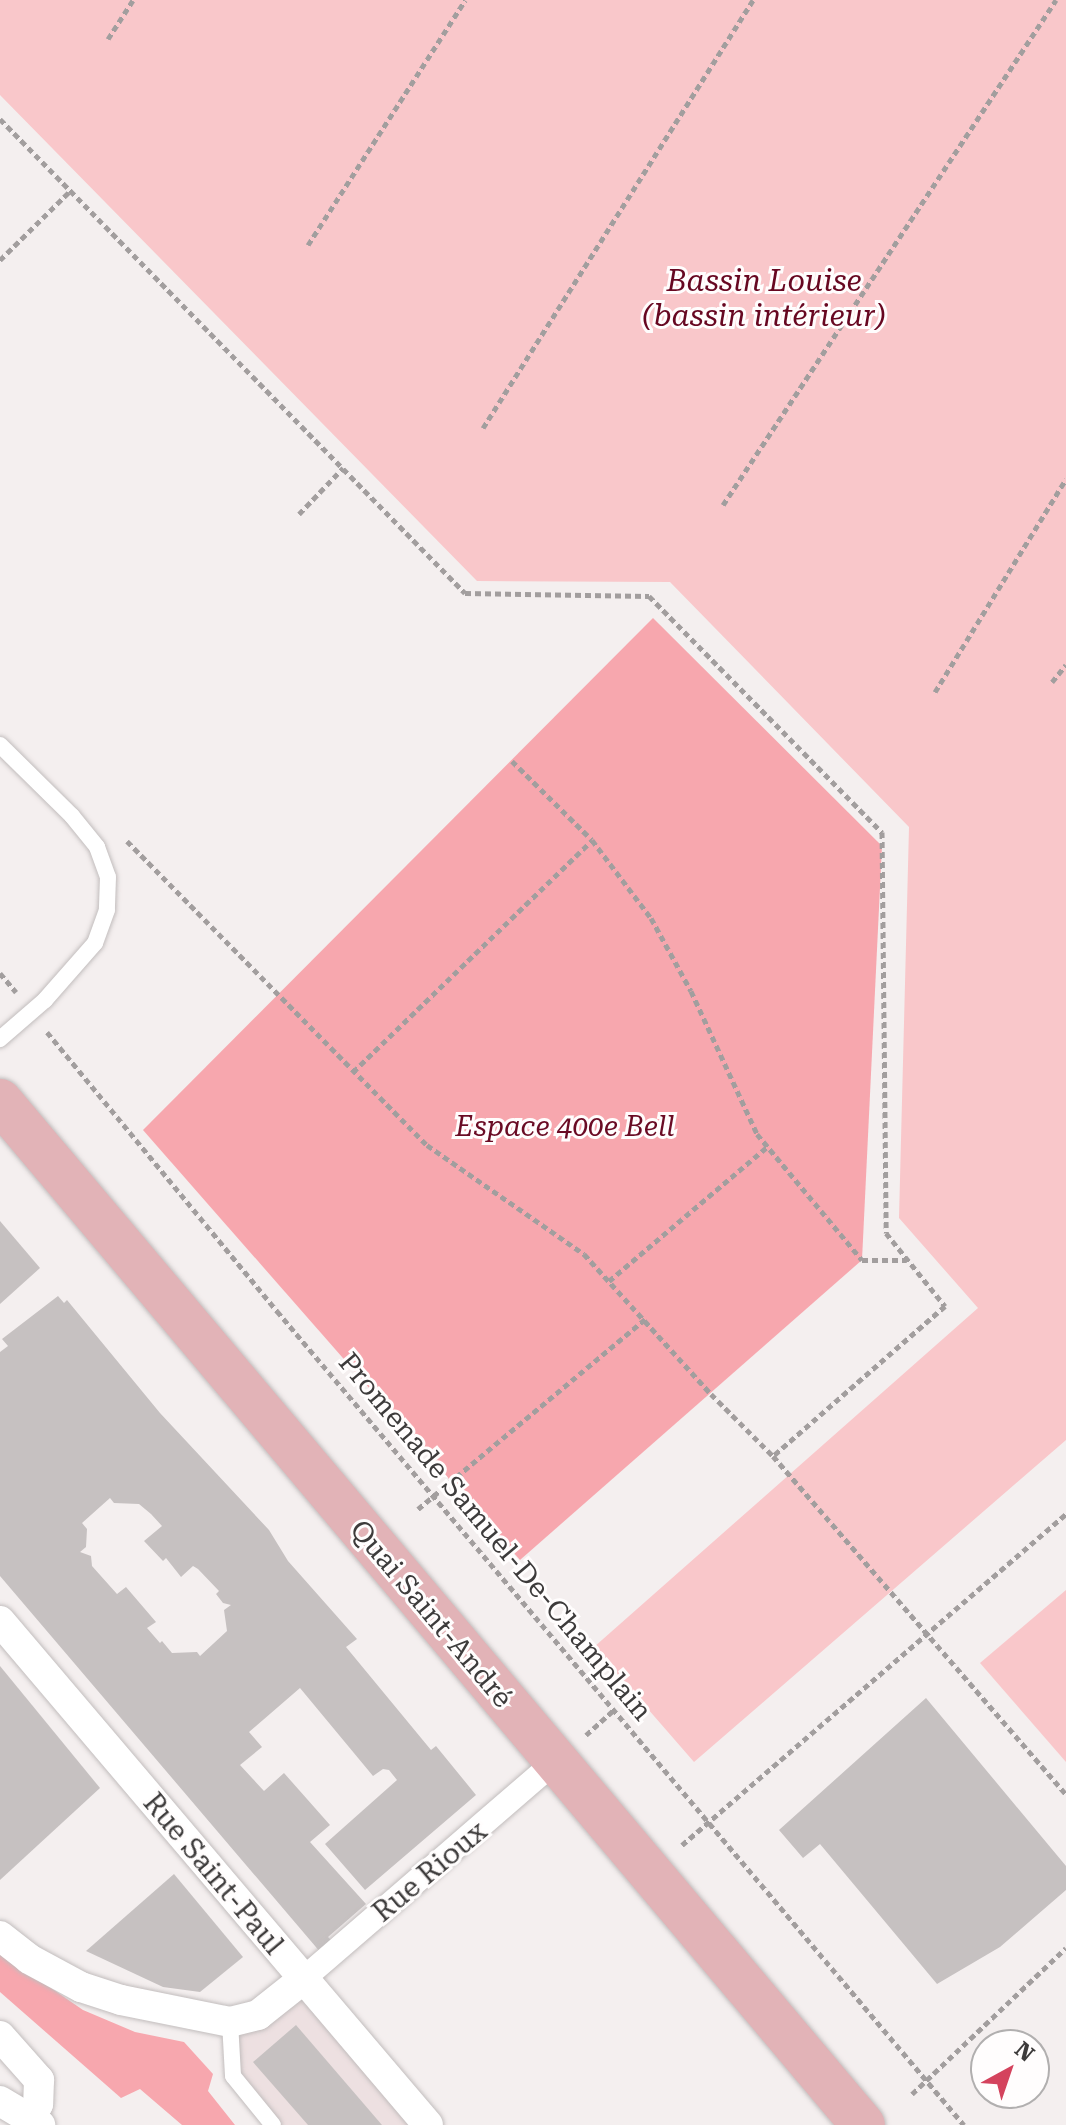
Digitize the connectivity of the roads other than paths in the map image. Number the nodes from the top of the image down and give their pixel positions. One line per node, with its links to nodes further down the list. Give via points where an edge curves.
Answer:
1 (0, 745): 2 (lane, via 72,816 97,847 108,877 107,910 95,943 70,974)
2 (0, 1039)
3 (0, 1101): 5 (main road, Quai Saint-André)
4 (0, 1621): 7 (street, Rue Saint-Paul)
5 (555, 1762): 7 (street, Rue Rioux); 14 (main road, Quai Saint-André)
6 (0, 1936): 8 (street, via 29,1959 81,1987)
7 (302, 1980): 8 (street, via 258,2015); 13 (street, Rue Saint-Paul)
8 (230, 2022): 12 (lane, via 233,2076)
9 (0, 2036): 11 (street, via 39,2080)
10 (0, 2101): 11 (street)
11 (32, 2124)
12 (273, 2125)
13 (428, 2125)
14 (863, 2125)

